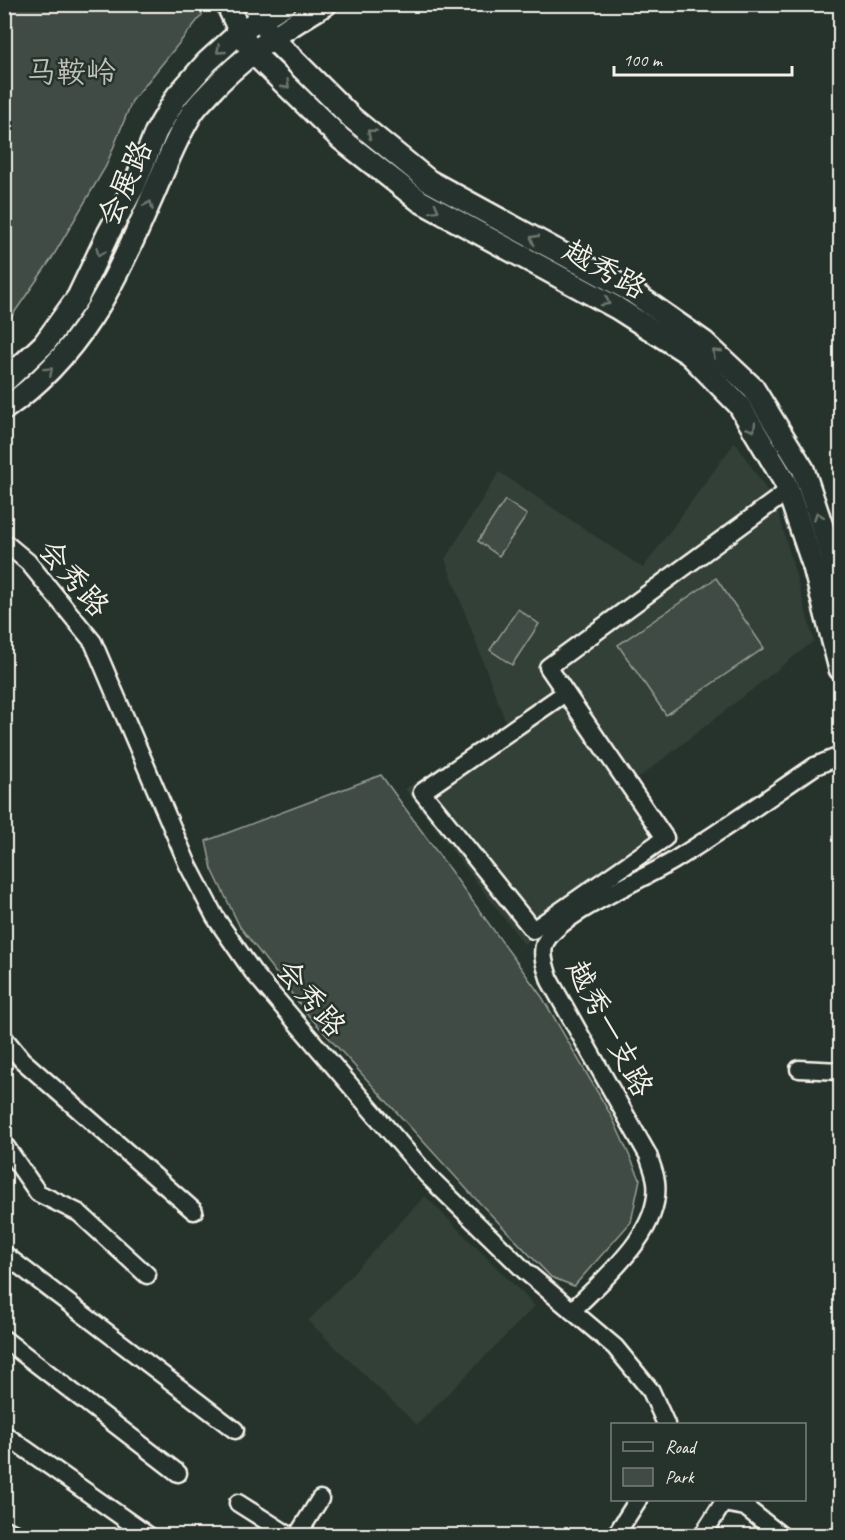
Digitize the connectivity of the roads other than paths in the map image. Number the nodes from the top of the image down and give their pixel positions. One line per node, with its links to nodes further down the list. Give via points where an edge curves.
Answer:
1 (227, 4): 5 (main road, 越秀路)
2 (285, 4): 4 (main road, 会展路)
3 (326, 4): 6 (main road, 会展路)
4 (257, 11): 5 (main road, 会展路); 6 (main road, 越秀路)
5 (240, 32): 7 (main road, 越秀路); 8 (main road, 会展路, one-way to 8, via 177,96 78,297 44,344)
6 (272, 38): 7 (main road, 会展路); 12 (main road, 越秀路, one-way to 6, via 803,470 753,388 704,342 631,291 429,181 352,118)
7 (253, 53): 9 (main road, 会展路, one-way to 7, via 62,360 93,318 193,111); 10 (main road, 越秀路, one-way to 10, via 341,139 420,201 617,308 689,354 739,405)
8 (4, 382)
9 (4, 409)
10 (788, 490): 13 (main road, 越秀路, via 814,567); 14 (street, via 548,667)
11 (4, 542): 23 (street, 会秀路, via 28,562 93,642 188,865 215,917 253,972 427,1175)
12 (840, 592)
13 (840, 669)
14 (565, 693): 14 (street, via 665,838 533,930 422,792)
15 (840, 756): 23 (street, 越秀一支路, via 815,766 672,861 584,909 558,926 545,943 543,958 550,981 648,1155 656,1183 653,1210 642,1237)
16 (4, 1038): 20 (street, via 22,1060)
17 (799, 1069): 18 (street)
18 (840, 1071)
19 (4, 1144): 22 (street, via 38,1193 79,1213)
20 (194, 1211)
21 (4, 1254): 26 (street)
22 (147, 1275)
23 (572, 1311): 25 (street, 会秀路, via 615,1347 651,1391)
24 (4, 1340): 28 (street)
25 (665, 1423)
26 (235, 1430)
27 (4, 1434): 34 (street)
28 (178, 1473)
29 (320, 1499): 36 (street)
30 (637, 1501): 37 (street)
31 (238, 1503): 35 (street)
32 (4, 1529): 33 (street)
33 (21, 1536)
34 (149, 1536)
35 (290, 1536)
36 (297, 1536)
37 (615, 1536)
38 (702, 1536): 39 (street, via 723,1503 745,1507)
39 (782, 1536)

